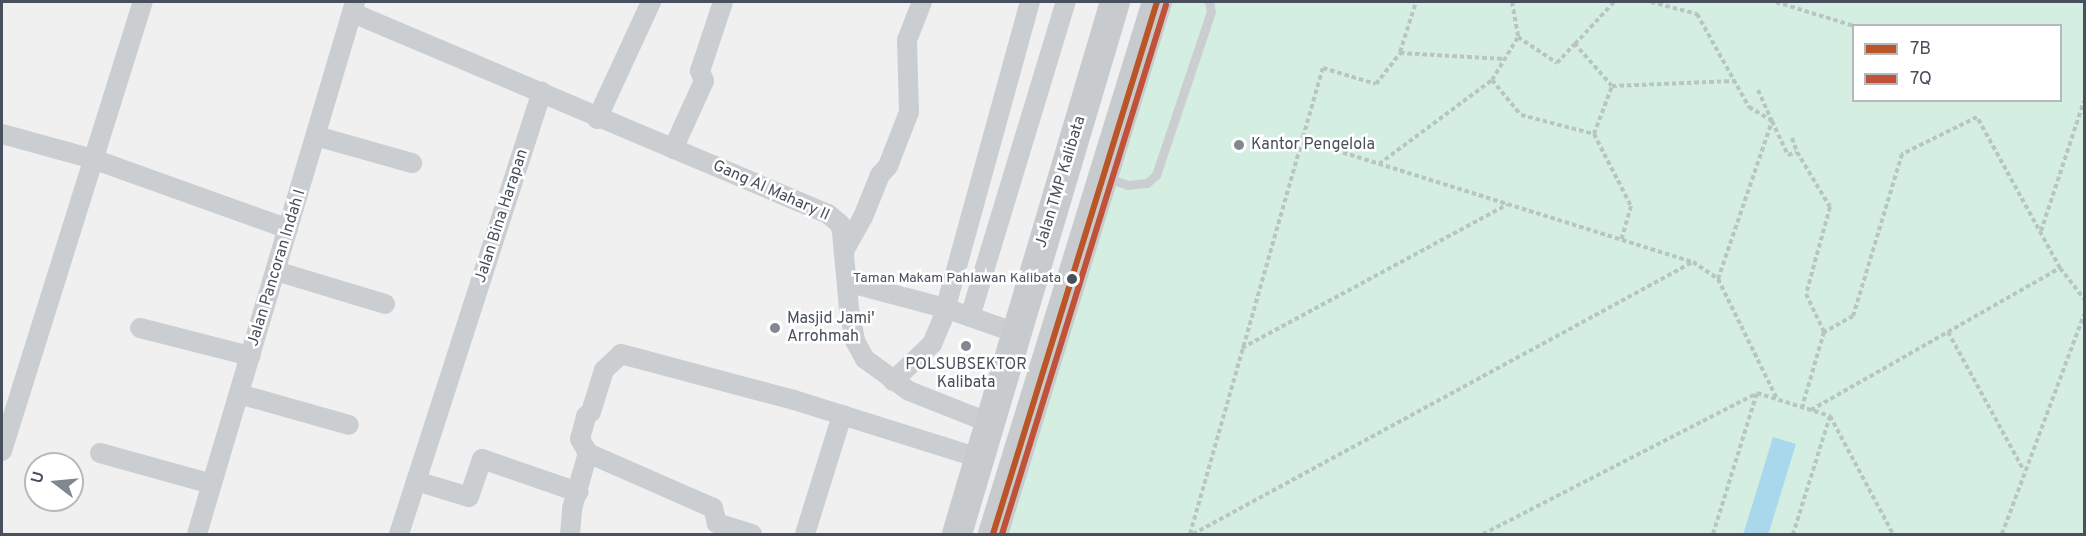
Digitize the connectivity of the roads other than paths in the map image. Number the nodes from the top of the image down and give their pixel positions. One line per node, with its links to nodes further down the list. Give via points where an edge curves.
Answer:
1 (143, 2): 16 (street)
2 (651, 2): 12 (street)
3 (723, 2): 15 (street, via 700,71 704,81)
4 (922, 2): 20 (street, via 907,40 909,112 888,166 879,175 863,217)
5 (1030, 2): 24 (street)
6 (1066, 2): 25 (street)
7 (1115, 2): 27 (main road, Jalan TMP Kalibata)
8 (1157, 2): 29 (main road)
9 (1209, 2): 18 (lane, via 1210,12 1156,175 1147,183 1127,185)
10 (354, 7): 11 (street); 14 (street, Jalan Pancoran Indah I)
11 (542, 92): 12 (street, Gang Al Mahary II); 39 (street, Jalan Bina Harapan)
12 (597, 119): 15 (street, Gang Al Mahary II)
13 (2, 134): 16 (street)
14 (316, 136): 17 (street); 19 (street, Jalan Pancoran Indah I)
15 (673, 150): 20 (street, Gang Al Mahary II, via 828,214 840,224)
16 (93, 159): 19 (street); 35 (street)
17 (412, 163)
18 (1110, 179)
19 (288, 229): 21 (street, Jalan Pancoran Indah I)
20 (844, 251): 22 (street, Gang Al Mahary II)
21 (276, 271): 23 (street); 28 (street, Jalan Pancoran Indah I)
22 (847, 282): 24 (street); 30 (street, Gang Al Mahary II, via 855,341 865,359)
23 (385, 304)
24 (945, 308): 25 (street); 30 (street, via 932,344)
25 (970, 317): 27 (street)
26 (140, 328): 28 (street)
27 (1013, 344): 29 (main road, via 1042,362); 33 (main road, Jalan TMP Kalibata)
28 (250, 356): 31 (street, Jalan Pancoran Indah I)
29 (1046, 372): 48 (main road)
30 (892, 381): 33 (street, Gang Al Mahary II)
31 (239, 394): 34 (street); 40 (street, Jalan Pancoran Indah I)
32 (842, 415): 37 (street, via 673,365 621,354 604,370 591,412 586,416 580,439); 38 (street); 46 (street)
33 (990, 423): 38 (main road, Jalan TMP Kalibata)
34 (349, 425)
35 (2, 451)
36 (100, 453): 40 (street)
37 (588, 453): 41 (street); 45 (street, via 713,508 717,523)
38 (980, 458): 47 (main road, Jalan TMP Kalibata)
39 (417, 481): 41 (street, via 469,497 482,459); 43 (street, Jalan Bina Harapan)
40 (212, 484): 42 (street, Jalan Pancoran Indah I)
41 (578, 492): 44 (street)
42 (197, 534)
43 (399, 534)
44 (570, 534)
45 (752, 534)
46 (805, 534)
47 (957, 534)
48 (993, 534)

